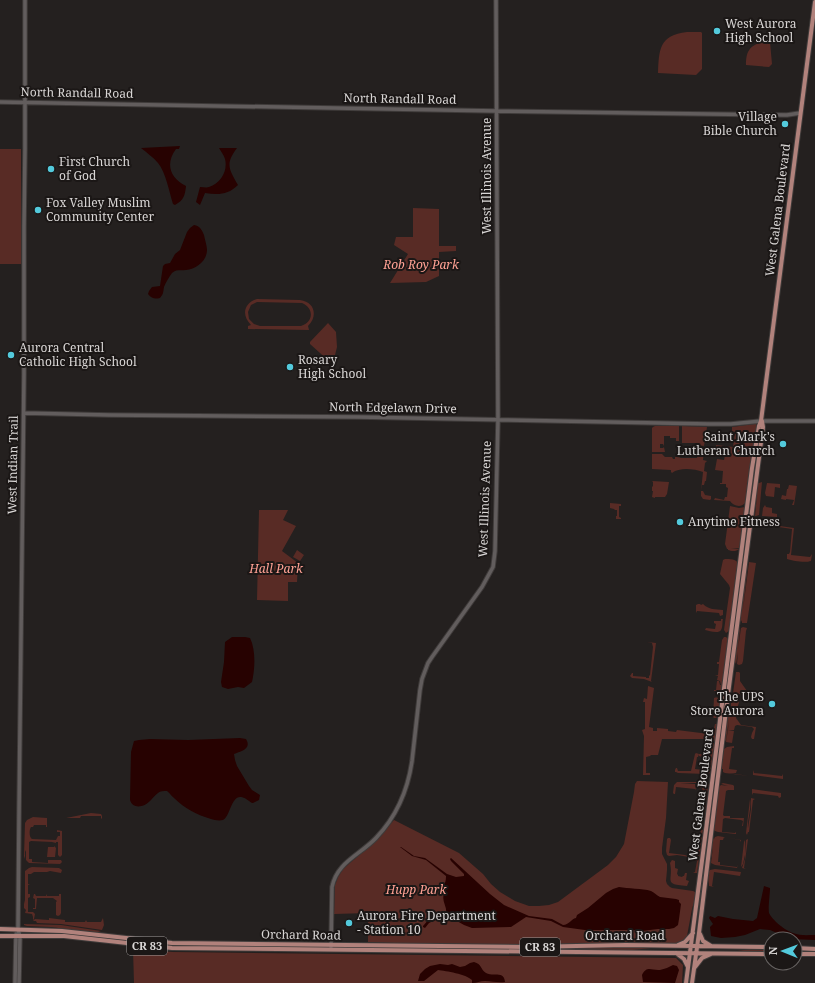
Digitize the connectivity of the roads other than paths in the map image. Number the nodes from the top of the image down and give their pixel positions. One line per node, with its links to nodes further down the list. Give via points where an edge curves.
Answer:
1 (25, 0): 5 (main road, West Indian Trail)
2 (496, 0): 6 (main road, West Illinois Avenue)
3 (815, 2): 7 (main road, West Galena Boulevard)
4 (0, 102): 5 (main road, North Randall Road)
5 (25, 102): 6 (main road, North Randall Road); 8 (main road, West Indian Trail)
6 (496, 111): 7 (main road, North Randall Road, via 787,115); 9 (main road, West Illinois Avenue)
7 (800, 113): 10 (main road, West Galena Boulevard)
8 (24, 413): 9 (main road, North Edgelawn Drive); 19 (main road, West Indian Trail)
9 (498, 420): 10 (main road, North Edgelawn Drive, via 709,424); 28 (main road, West Illinois Avenue, via 496,551 493,567 482,587 428,663 420,690 410,772 393,817 370,844 343,864 334,879)
10 (762, 421): 11 (main road, North Edgelawn Drive); 12 (main road, West Galena Boulevard); 13 (main road, West Galena Boulevard)
11 (815, 421)
12 (752, 468): 13 (main road, via 753,476); 14 (main road, West Galena Boulevard)
13 (756, 478): 15 (main road, West Galena Boulevard)
14 (736, 597): 15 (main road); 16 (main road, West Galena Boulevard)
15 (737, 624): 17 (main road, West Galena Boulevard)
16 (701, 875): 17 (main road); 20 (main road, West Galena Boulevard)
17 (704, 892): 21 (main road, West Galena Boulevard)
18 (0, 929): 19 (main road, Orchard Road / CR 83)
19 (18, 930): 23 (main road, West Indian Trail); 28 (main road, Orchard Road / CR 83, via 62,931 172,943)
20 (693, 933): 24 (main road, via 685,942); 25 (main road, West Galena Boulevard)
21 (699, 933): 26 (main road, West Galena Boulevard); 27 (main road, via 703,941)
22 (0, 936): 23 (main road, Orchard Road / CR 83)
23 (18, 936): 28 (main road, Orchard Road / CR 83, via 64,936 172,948); 41 (main road, West Indian Trail); 42 (main road, West Indian Trail)
24 (675, 946): 25 (main road, Orchard Road / CR 83); 28 (main road, Orchard Road / CR 83)
25 (691, 946): 26 (main road, Orchard Road / CR 83); 33 (main road, West Galena Boulevard)
26 (697, 946): 27 (main road, Orchard Road / CR 83); 34 (main road, West Galena Boulevard)
27 (711, 946): 29 (main road, Orchard Road / CR 83)
28 (331, 947): 32 (main road, Orchard Road / CR 83)
29 (763, 947)
30 (803, 948): 31 (main road)
31 (815, 949)
32 (673, 952): 33 (main road, Orchard Road / CR 83); 39 (main road, via 684,959)
33 (690, 953): 34 (main road, Orchard Road / CR 83); 39 (main road, West Galena Boulevard)
34 (697, 953): 35 (main road, Orchard Road / CR 83); 40 (main road, West Galena Boulevard)
35 (712, 953): 36 (main road, Orchard Road / CR 83); 40 (main road, via 702,958)
36 (763, 954)
37 (803, 954): 38 (main road)
38 (815, 954)
39 (688, 967): 43 (main road, West Galena Boulevard)
40 (694, 967): 44 (main road, West Galena Boulevard)
41 (19, 982)
42 (15, 983)
43 (686, 983)
44 (692, 983)

